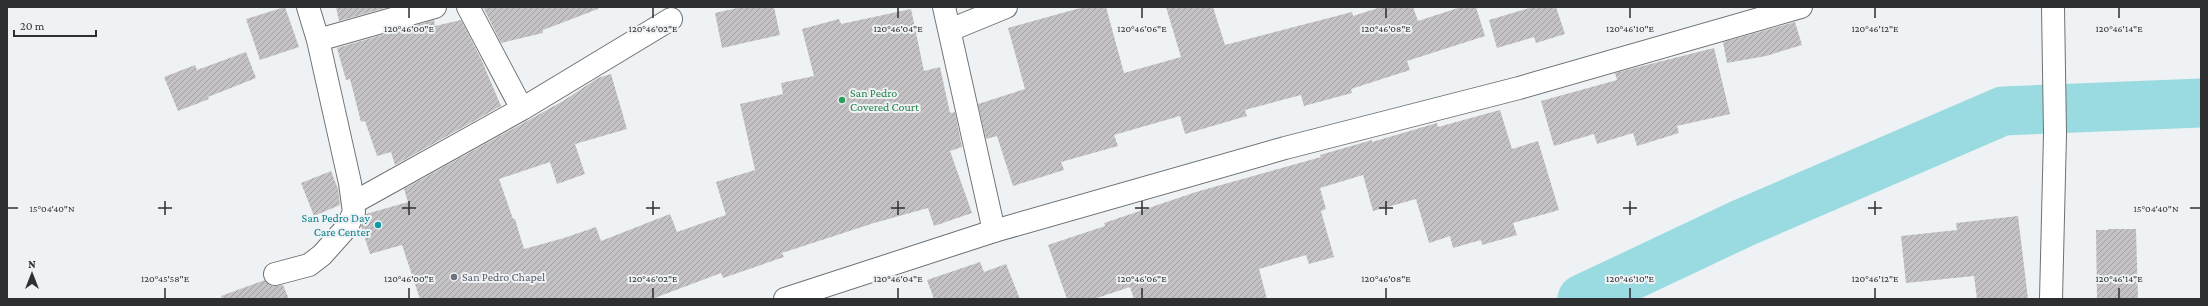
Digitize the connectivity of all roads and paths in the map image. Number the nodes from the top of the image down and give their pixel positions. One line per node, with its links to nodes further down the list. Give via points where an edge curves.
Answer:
1 (308, 7): 10 (street)
2 (435, 7): 10 (street)
3 (468, 7): 11 (street)
4 (944, 7): 9 (street)
5 (1006, 7): 9 (street)
6 (1801, 7): 13 (street, via 1519,88 1285,148)
7 (2053, 7): 16 (street, via 2055,134)
8 (671, 19): 11 (street)
9 (950, 30): 13 (street)
10 (318, 40): 12 (street)
11 (522, 109): 12 (street)
12 (353, 203): 14 (street, via 354,212 346,227 322,255 309,265)
13 (994, 231): 15 (street)
14 (275, 274)
15 (785, 299)
16 (2051, 299)

